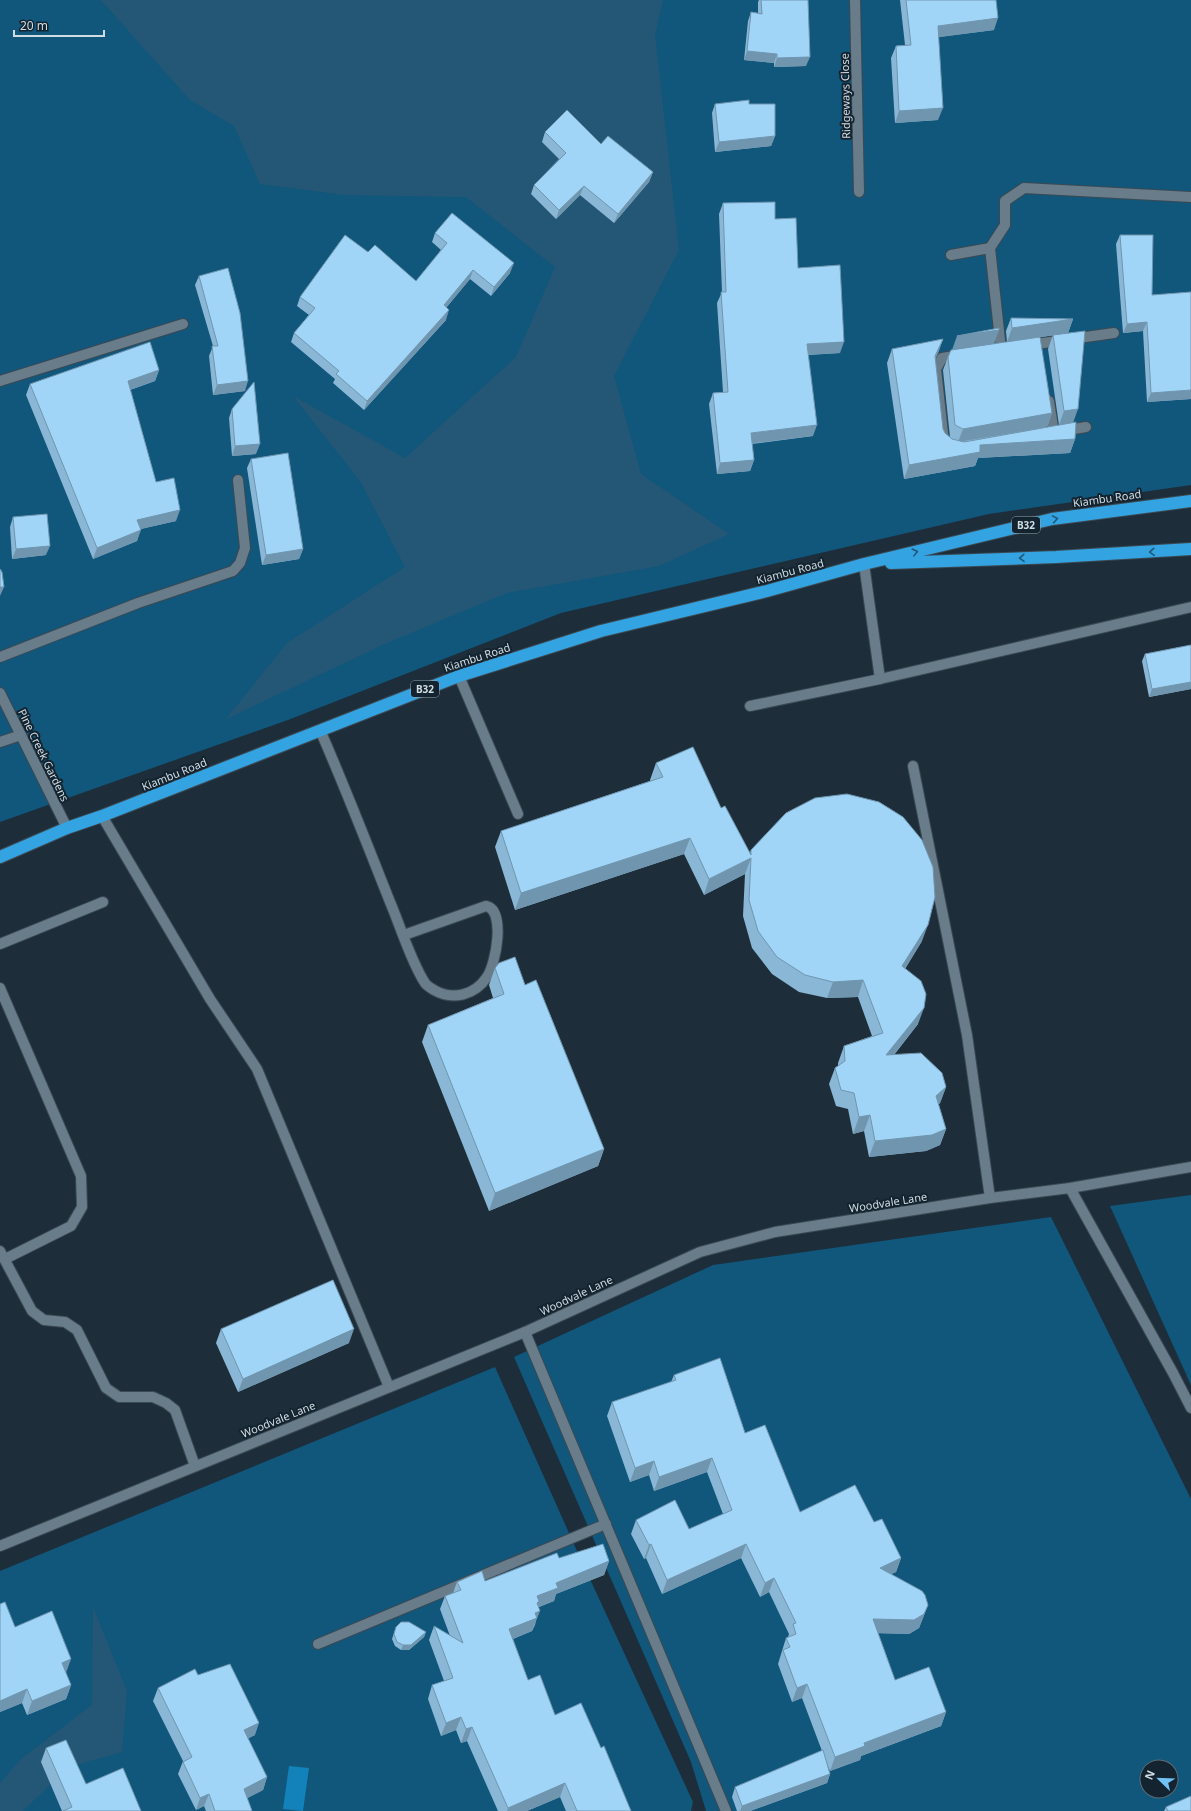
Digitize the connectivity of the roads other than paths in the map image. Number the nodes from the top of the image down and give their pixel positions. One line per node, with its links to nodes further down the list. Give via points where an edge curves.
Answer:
1 (855, 0): 2 (street, Ridgeways Close)
2 (859, 192)
3 (1191, 197): 4 (street, via 1024,188 1005,201 1004,225)
4 (990, 248): 5 (street); 7 (street, via 1006,349 1042,348)
5 (951, 254)
6 (183, 324): 9 (street)
7 (1114, 333)
8 (972, 353): 12 (street, via 942,358 936,369 944,442)
9 (0, 382)
10 (1048, 388): 11 (street, via 1050,433)
11 (1086, 427)
12 (951, 447)
13 (238, 480): 18 (street, via 245,548 240,564 233,571 138,603)
14 (1191, 501): 16 (highway, Kiambu Road / B32, one-way to 14, via 1052,519)
15 (1191, 549): 16 (highway, Kiambu Road / B32, one-way to 16)
16 (864, 564): 19 (highway, Kiambu Road / B32, via 767,591 601,631); 20 (street)
17 (1191, 607): 20 (street)
18 (0, 657)
19 (459, 676): 23 (highway, Kiambu Road / B32); 27 (street)
20 (880, 679): 22 (street)
21 (0, 693): 24 (street, Pine Creek Gardens)
22 (750, 706)
23 (320, 730): 28 (highway, Kiambu Road / B32); 32 (street)
24 (21, 735): 25 (street); 29 (street, Pine Creek Gardens)
25 (0, 742)
26 (913, 766): 37 (street, via 967,1035)
27 (518, 814)
28 (102, 816): 29 (highway, Kiambu Road / B32); 40 (street, via 210,999 256,1069)
29 (67, 828): 30 (highway, Kiambu Road / B32)
30 (0, 857)
31 (103, 902): 33 (street)
32 (404, 935): 32 (street, via 486,906 495,911 499,939 488,976 475,989 464,995 447,996 426,984)
33 (0, 944)
34 (0, 988): 38 (street, via 81,1176 82,1190 82,1207 71,1226)
35 (1191, 1167): 36 (street, Woodvale Lane)
36 (1070, 1188): 37 (street, Woodvale Lane); 41 (street)
37 (990, 1198): 39 (street, Woodvale Lane, via 775,1232 707,1250)
38 (2, 1255): 42 (street, via 32,1310 44,1320 65,1322 77,1330 106,1388 119,1398 153,1397 175,1410)
39 (525, 1332): 40 (street, Woodvale Lane); 43 (street)
40 (389, 1387): 42 (street, Woodvale Lane)
41 (1191, 1408)
42 (195, 1466): 44 (street, Woodvale Lane)
43 (606, 1524): 45 (street); 46 (street)
44 (0, 1546)
45 (318, 1644)
46 (726, 1811)

